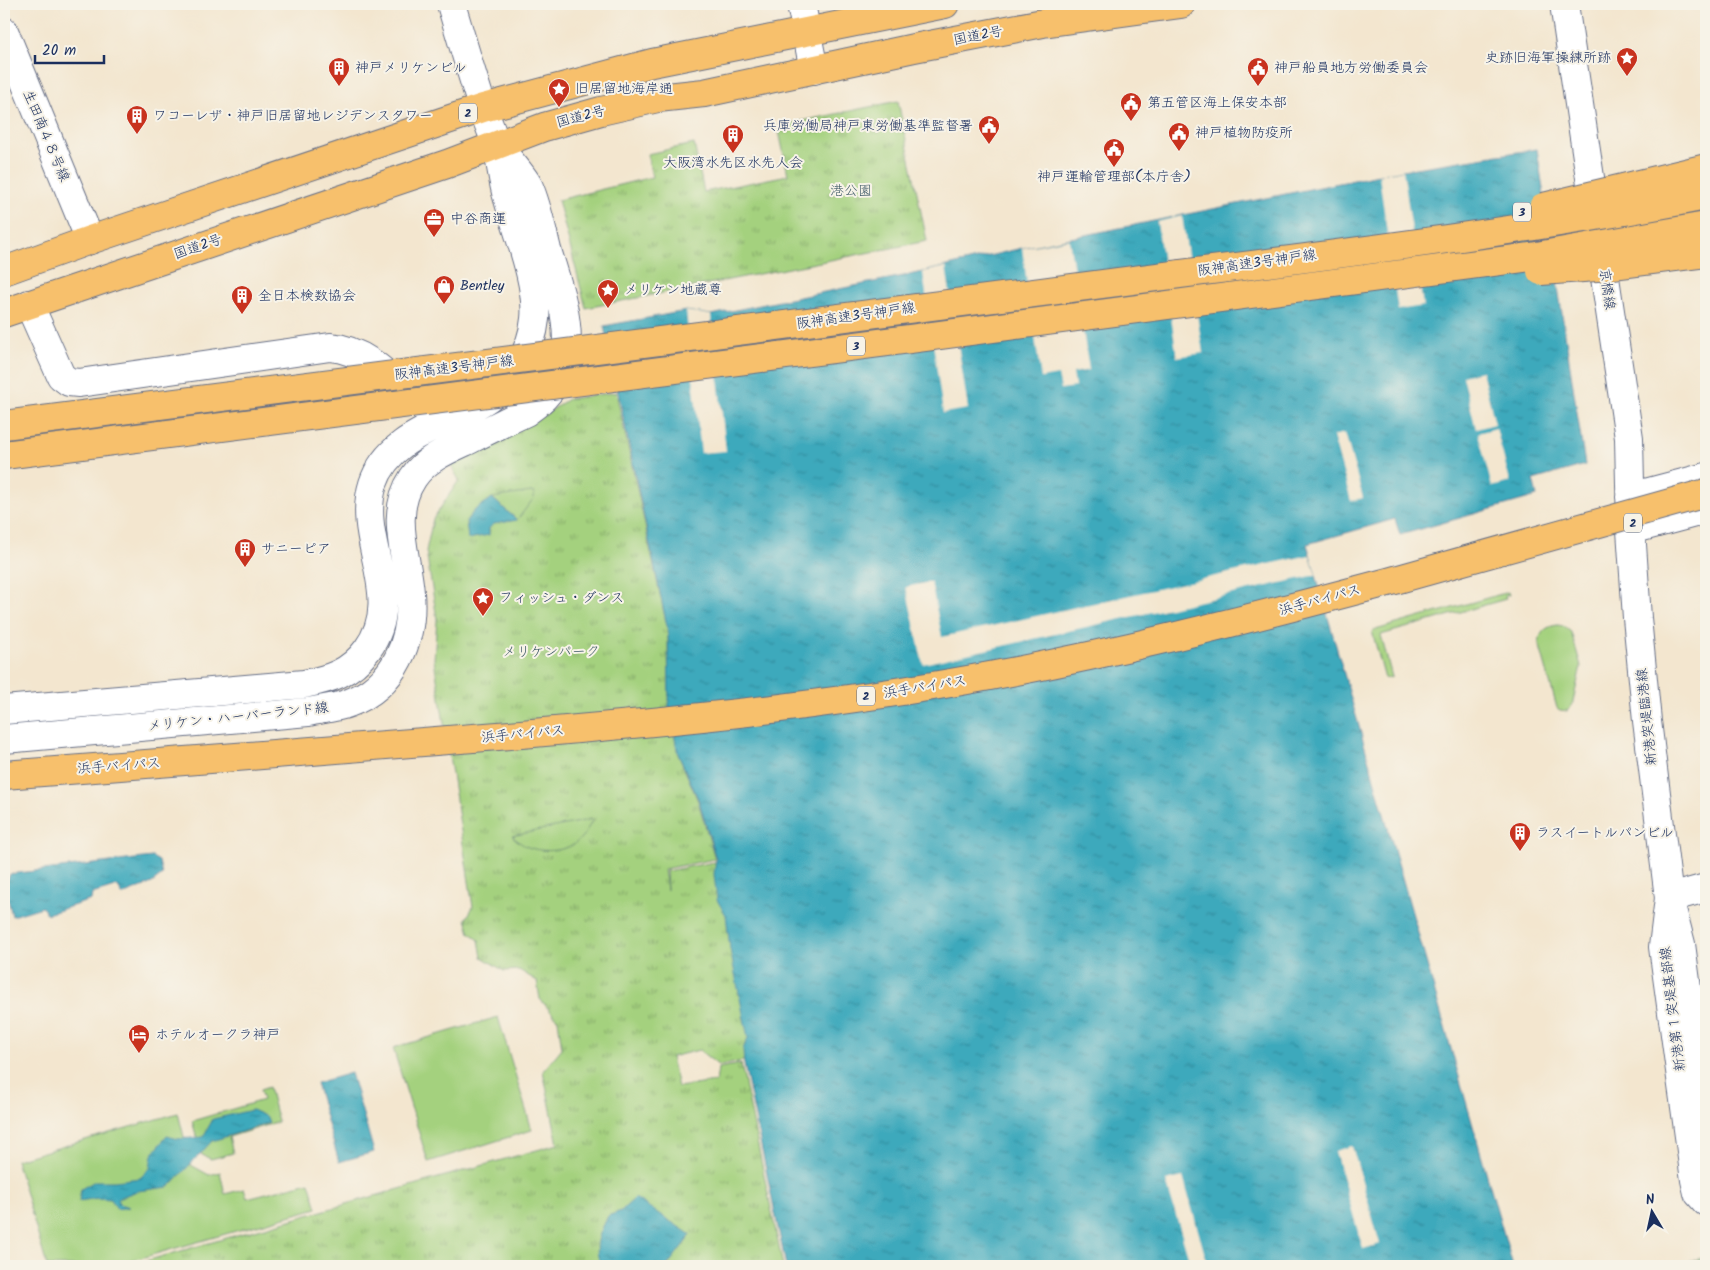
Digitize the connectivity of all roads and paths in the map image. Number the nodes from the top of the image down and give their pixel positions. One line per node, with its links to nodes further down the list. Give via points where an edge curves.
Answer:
1 (451, 4): 9 (street)
2 (801, 4): 7 (street)
3 (945, 4): 7 (highway, 2)
4 (1181, 4): 8 (highway, 国道2号, via 1043,23)
5 (1564, 4): 26 (street, 京橋線, via 1629,438)
6 (4, 31): 14 (street, 生田南４８号線)
7 (806, 31): 8 (street); 9 (highway, 2, via 652,64)
8 (814, 70): 10 (highway, 国道2号, via 610,109 544,127)
9 (483, 108): 10 (street); 14 (highway, 2)
10 (496, 145): 19 (highway, 国道2号); 21 (street, メリケン・ハーバーランド線, via 506,193 533,283 536,307 533,330 521,362 506,382 488,398); 33 (street, メリケン・ハーバーランド線, via 529,186 532,195 566,322 568,345 562,369 538,403 430,460 408,485 400,522 410,594 410,626 401,654 386,679 361,698 335,708)
11 (1706, 168): 15 (highway, 3, bridge)
12 (1706, 196): 15 (highway, 阪神高速3号神戸線 / 3, bridge, via 1526,227)
13 (1706, 226): 18 (highway, 阪神高速3号神戸線 / 3, bridge, via 1531,257)
14 (90, 240): 17 (highway, 2)
15 (1337, 253): 22 (highway, 阪神高速3号神戸線 / 3, bridge)
16 (1706, 253): 18 (highway, 3, bridge, via 1513,274)
17 (4, 270)
18 (1339, 281): 23 (highway, 阪神高速3号神戸線 / 3, bridge)
19 (29, 304): 20 (highway, 国道2号); 21 (street, via 61,376 68,382 330,347 356,352 371,361)
20 (4, 313)
21 (441, 422): 31 (street, メリケン・ハーバーランド線, via 399,446 373,482 369,512 383,606 381,620 362,657 327,680)
22 (4, 426)
23 (4, 455)
24 (1706, 477): 26 (street)
25 (1706, 493): 35 (highway, 浜手バイパス / 2, bridge, via 1169,639 955,683 725,715 603,727)
26 (1630, 496): 29 (street, 新港突堤臨港線)
27 (1706, 503): 30 (highway, 2)
28 (1706, 510): 29 (street)
29 (1631, 530): 37 (street, 新港突堤臨港線, via 1647,721)
30 (1560, 544)
31 (256, 689): 32 (street, メリケン・ハーバーランド線); 33 (street)
32 (4, 710)
33 (258, 716): 34 (street, メリケン・ハーバーランド線)
34 (4, 739)
35 (4, 775)
36 (1706, 888): 37 (street)
37 (1669, 898): 38 (street, 新港第１突堤基部線, via 1681,944); 39 (street, 新港第１突堤基部線, via 1664,947 1695,1180 1698,1194)
38 (1706, 1131)
39 (1706, 1202)

